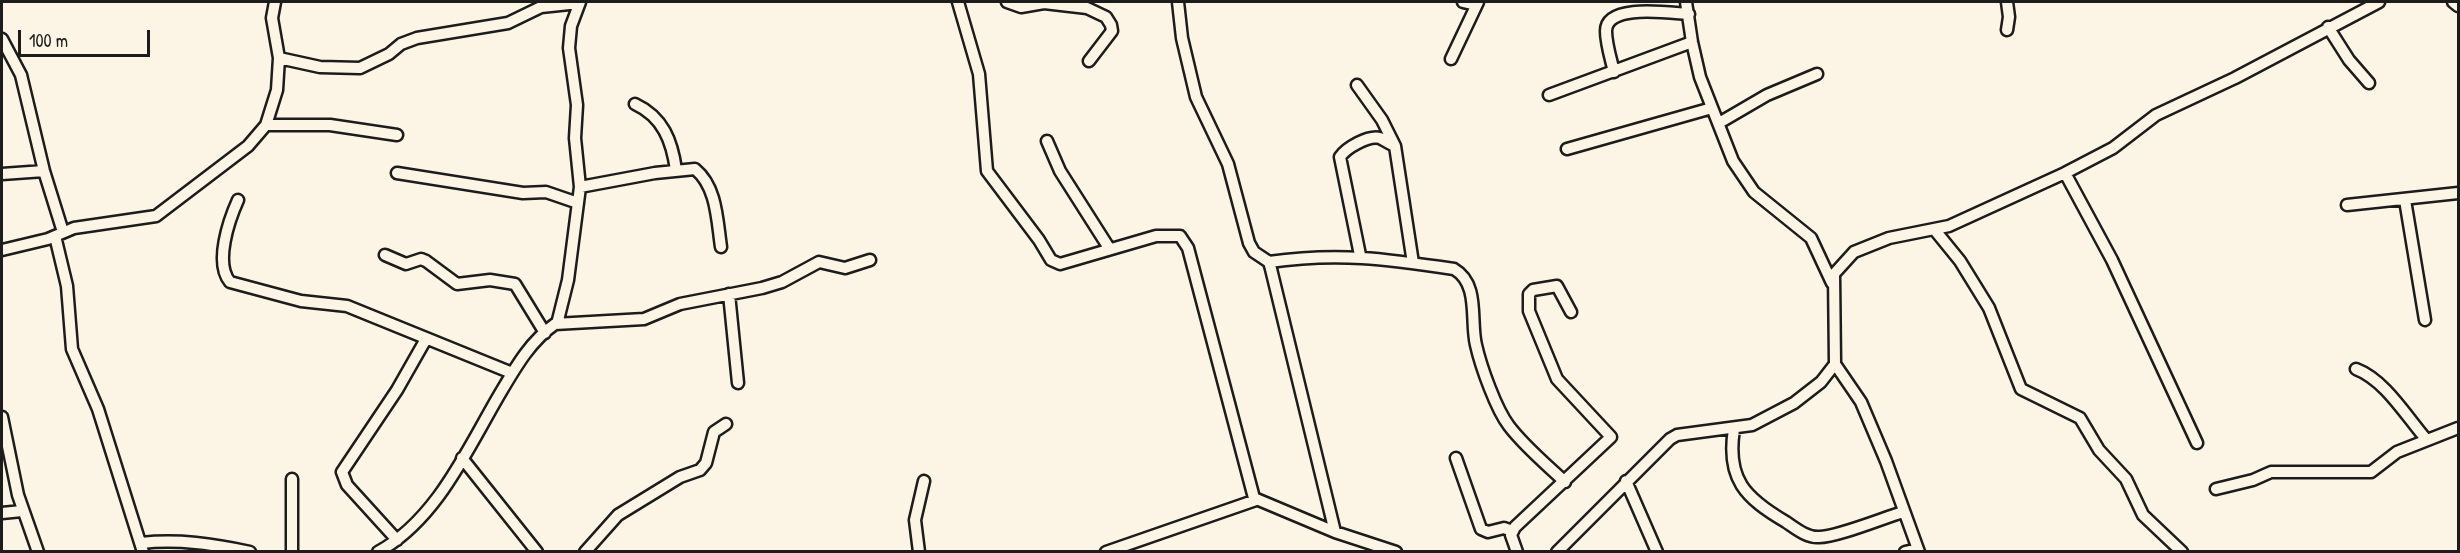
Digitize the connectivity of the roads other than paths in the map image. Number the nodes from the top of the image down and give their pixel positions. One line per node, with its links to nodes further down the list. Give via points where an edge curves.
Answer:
1 (275, 2): 18 (street, via 272,18)
2 (579, 2): 18 (street, via 541,7 508,23 417,38 360,68 320,67); 39 (street, via 571,26 570,48)
3 (958, 2): 48 (street, via 979,74 990,177 1055,264)
4 (1007, 2): 20 (street, via 1021,7 1044,3 1076,7 1106,17 1112,31)
5 (1178, 2): 53 (street, via 1196,97 1230,171 1249,243 1254,252)
6 (1463, 2): 11 (street)
7 (1686, 2): 13 (street)
8 (2007, 2): 15 (street)
9 (2379, 2): 14 (street)
10 (2453, 2): 12 (street)
11 (1477, 3): 19 (street)
12 (2458, 6)
13 (1689, 14): 17 (street); 21 (street, via 1615,15 1607,23 1606,31)
14 (2328, 27): 23 (street); 37 (street, via 2235,78 2156,115 2113,148)
15 (2007, 30)
16 (2, 39): 35 (street, via 21,75)
17 (1692, 42): 21 (street); 27 (street)
18 (279, 58): 29 (street, via 277,90)
19 (1451, 59)
20 (1089, 62)
21 (1614, 72): 25 (street)
22 (1817, 75): 28 (street, via 1767,95)
23 (2369, 83)
24 (1357, 85): 32 (street)
25 (1549, 96)
26 (635, 104): 34 (street, via 657,119)
27 (1712, 108): 28 (street); 33 (street)
28 (1719, 123): 55 (street, via 1744,179 1754,192 1810,238)
29 (266, 125): 30 (street, via 330,125); 46 (street, via 248,146 159,214)
30 (397, 135)
31 (1047, 141): 48 (street, via 1060,171)
32 (1395, 146): 51 (street, via 1371,138 1345,150 1340,157); 54 (street)
33 (1567, 149)
34 (676, 170): 39 (street); 47 (street, via 695,170 708,184)
35 (44, 171): 38 (street); 46 (street)
36 (397, 173): 43 (street, via 523,193 546,192)
37 (2065, 173): 45 (street, via 1949,226); 71 (street, via 2112,260)
38 (2, 174)
39 (580, 188): 43 (street)
40 (2458, 193): 42 (street)
41 (238, 200): 61 (street, via 226,230 224,266 230,282 301,301 347,306)
42 (2405, 200): 44 (street); 58 (street)
43 (578, 203): 59 (street, via 568,280)
44 (2347, 205)
45 (1934, 229): 55 (street, via 1889,238 1854,252 1840,264); 101 (street, via 1960,261 1989,308 2021,389 2080,418 2098,450 2126,479 2143,515)
46 (59, 234): 49 (street); 86 (street, via 72,349 98,409)
47 (721, 247)
48 (1109, 248): 79 (street, via 1175,234 1185,240 1230,401 1250,491)
49 (2, 250)
50 (385, 255): 60 (street, via 406,264 426,261 457,284 490,280 515,284)
51 (1360, 255): 53 (street, via 1306,256); 54 (street)
52 (870, 260): 56 (street, via 844,268 819,262 782,282)
53 (1269, 262): 84 (street)
54 (1413, 263): 77 (street, via 1454,269 1466,279 1476,345 1501,412 1517,436)
55 (1832, 283): 62 (street, via 1836,306)
56 (729, 294): 59 (street, via 680,304 644,319); 65 (street)
57 (1571, 312): 77 (street, via 1557,286 1529,294 1530,311 1557,379 1610,434 1610,440)
58 (2425, 320)
59 (557, 324): 60 (street)
60 (545, 333): 64 (street, via 522,356)
61 (426, 339): 64 (street); 85 (street, via 342,472 347,485)
62 (1835, 364): 69 (street, via 1821,382 1794,404 1752,425); 81 (street, via 1861,402)
63 (2356, 369): 70 (street, via 2379,384)
64 (512, 373): 72 (street)
65 (738, 382)
66 (2, 417): 80 (street)
67 (726, 424): 93 (street, via 714,432 706,463 700,470 680,477 618,515)
68 (2458, 428): 70 (street)
69 (1734, 429): 76 (street, via 1677,435); 81 (street, via 1730,453 1743,488 1765,510 1807,535 1827,536)
70 (2426, 439): 78 (street, via 2397,452 2371,471 2271,472)
71 (2197, 443)
72 (462, 458): 85 (street, via 430,508); 92 (street)
73 (1456, 458): 83 (street, via 1481,530)
74 (292, 479): 90 (street)
75 (924, 481): 94 (street, via 915,520)
76 (1626, 481): 98 (street); 99 (street)
77 (1564, 482): 83 (street)
78 (2216, 489)
79 (1256, 500): 84 (street); 95 (street)
80 (22, 511): 82 (street); 88 (street)
81 (1903, 512): 87 (street)
82 (2, 513)
83 (1512, 531): 97 (street)
84 (1335, 532): 96 (street)
85 (397, 540): 91 (street)
86 (142, 547): 89 (street, via 183,541)
87 (1918, 550): 100 (street)
88 (38, 552)
89 (250, 552)
90 (292, 552)
91 (378, 552)
92 (537, 552)
93 (585, 552)
94 (919, 552)
95 (1106, 552)
96 (1396, 552)
97 (1517, 552)
98 (1557, 552)
99 (1657, 552)
100 (1905, 552)
101 (2182, 552)

